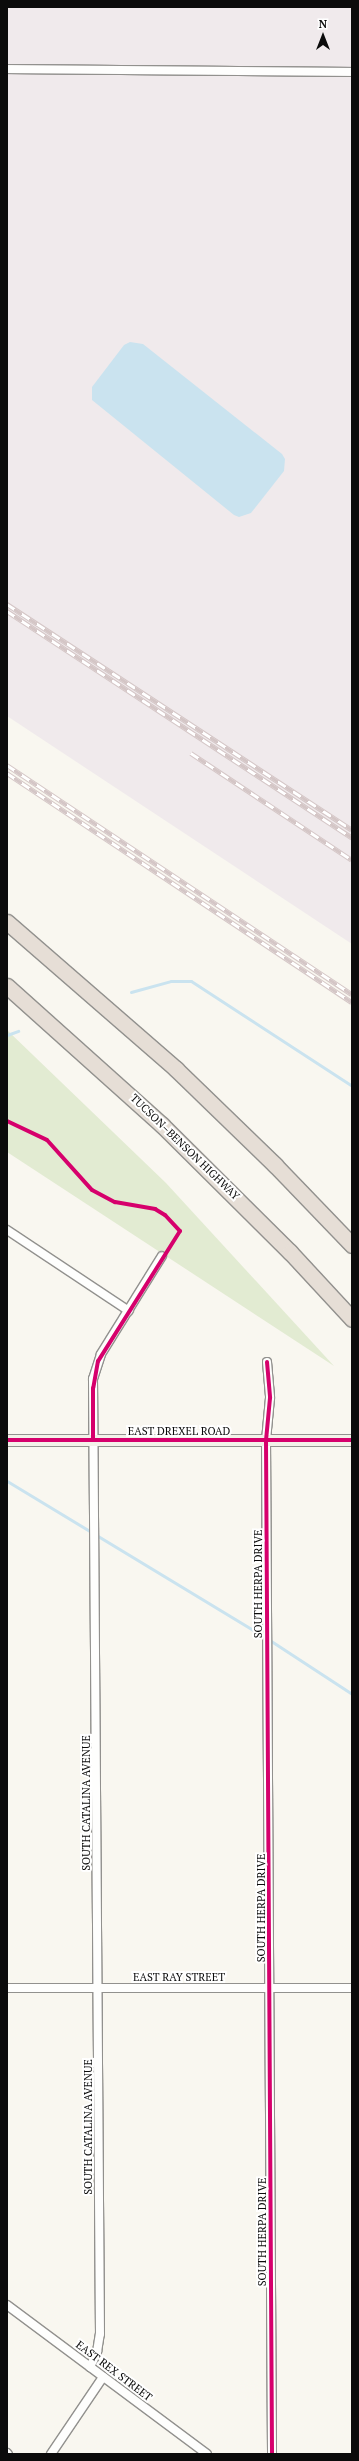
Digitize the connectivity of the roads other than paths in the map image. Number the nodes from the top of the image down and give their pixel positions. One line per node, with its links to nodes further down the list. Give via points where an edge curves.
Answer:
1 (7, 69): 2 (street)
2 (352, 72)
3 (7, 922): 6 (highway, via 176,1069 275,1165)
4 (7, 986): 9 (highway, TUCSON–BENSON HIGHWAY, via 162,1124 280,1241)
5 (7, 1230): 8 (street)
6 (352, 1245)
7 (162, 1256): 8 (street, SOUTH CATALINA AVENUE)
8 (128, 1311): 12 (street, SOUTH CATALINA AVENUE, via 101,1354 95,1370)
9 (352, 1319)
10 (267, 1362): 13 (street, SOUTH HERPA DRIVE, via 270,1398)
11 (7, 1440): 12 (street, EAST DREXEL ROAD)
12 (93, 1440): 13 (street, EAST DREXEL ROAD); 16 (street, SOUTH CATALINA AVENUE)
13 (266, 1440): 14 (street, EAST DREXEL ROAD); 17 (street, SOUTH HERPA DRIVE)
14 (352, 1440)
15 (7, 1988): 16 (street, EAST RAY STREET)
16 (98, 1988): 17 (street, EAST RAY STREET); 20 (street, SOUTH CATALINA AVENUE, via 100,2334 97,2352)
17 (270, 1988): 18 (street, EAST RAY STREET); 24 (street, SOUTH HERPA DRIVE)
18 (352, 1988)
19 (7, 2305): 20 (street, EAST REX STREET)
20 (90, 2367): 21 (street, EAST REX STREET)
21 (103, 2377): 22 (street); 23 (street, EAST REX STREET)
22 (51, 2454)
23 (207, 2454)
24 (272, 2454)

